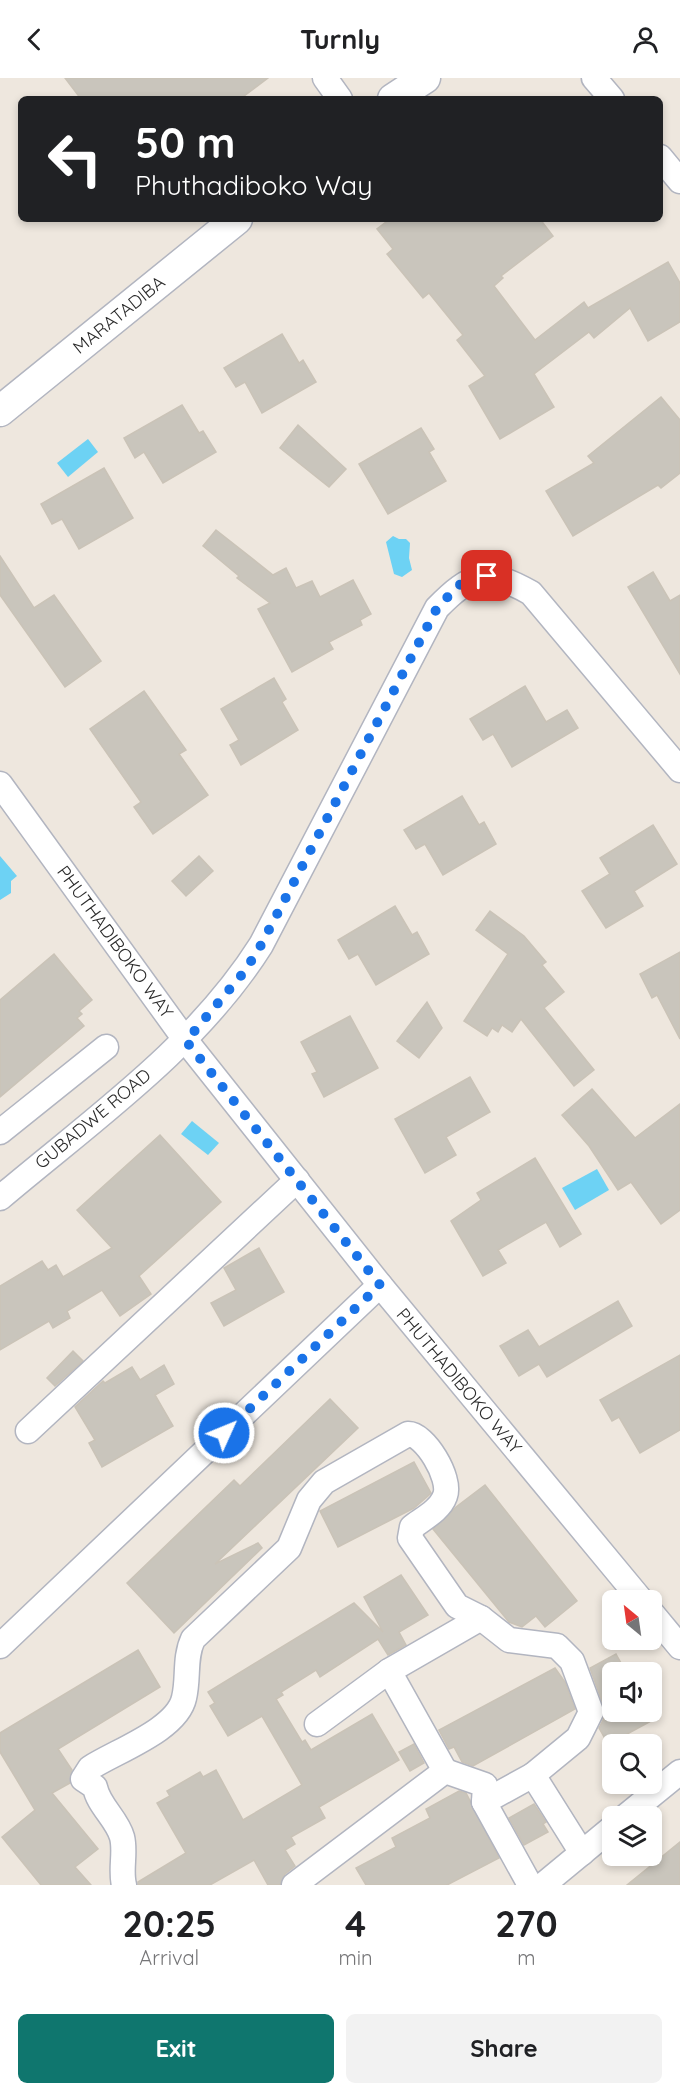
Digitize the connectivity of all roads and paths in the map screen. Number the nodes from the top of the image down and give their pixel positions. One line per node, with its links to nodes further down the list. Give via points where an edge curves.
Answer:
1 (325, 78): 4 (street)
2 (425, 78): 5 (street)
3 (594, 78): 6 (street)
4 (338, 96)
5 (398, 96)
6 (609, 96)
7 (663, 161): 8 (street)
8 (680, 181)
9 (233, 222): 10 (street, MARATADIBA)
10 (0, 411)
11 (680, 770): 13 (street, GUBADWE ROAD, via 531,593 487,576 459,585 437,608 261,945 245,971)
12 (0, 784): 13 (street, PHUTHADIBOKO WAY)
13 (186, 1041): 16 (street, PHUTHADIBOKO WAY); 17 (street, GUBADWE ROAD)
14 (106, 1047): 15 (street)
15 (0, 1132)
16 (297, 1180): 18 (street, PHUTHADIBOKO WAY); 19 (street)
17 (0, 1198)
18 (380, 1285): 20 (street, PHUTHADIBOKO WAY); 23 (street)
19 (28, 1431)
20 (633, 1590)
21 (481, 1618): 25 (street); 29 (street, via 509,1640 557,1646 572,1661 591,1712 578,1738); 34 (street, via 457,1606 409,1535 412,1527 440,1506 447,1489 445,1473 420,1438 412,1434 403,1436 324,1482 309,1500 289,1548 193,1639 184,1699 178,1712 167,1724 90,1768 83,1779 95,1787 122,1838)
22 (662, 1625): 24 (street)
23 (0, 1646)
24 (680, 1647)
25 (389, 1671): 26 (street); 27 (street)
26 (317, 1724)
27 (445, 1771): 30 (street, via 485,1785); 35 (street)
28 (680, 1772): 31 (street)
29 (533, 1775): 30 (street); 33 (street)
30 (484, 1802): 36 (street)
31 (638, 1806)
32 (602, 1836): 33 (street)
33 (582, 1853): 37 (street)
34 (124, 1885)
35 (294, 1885)
36 (530, 1885)
37 (543, 1885)

